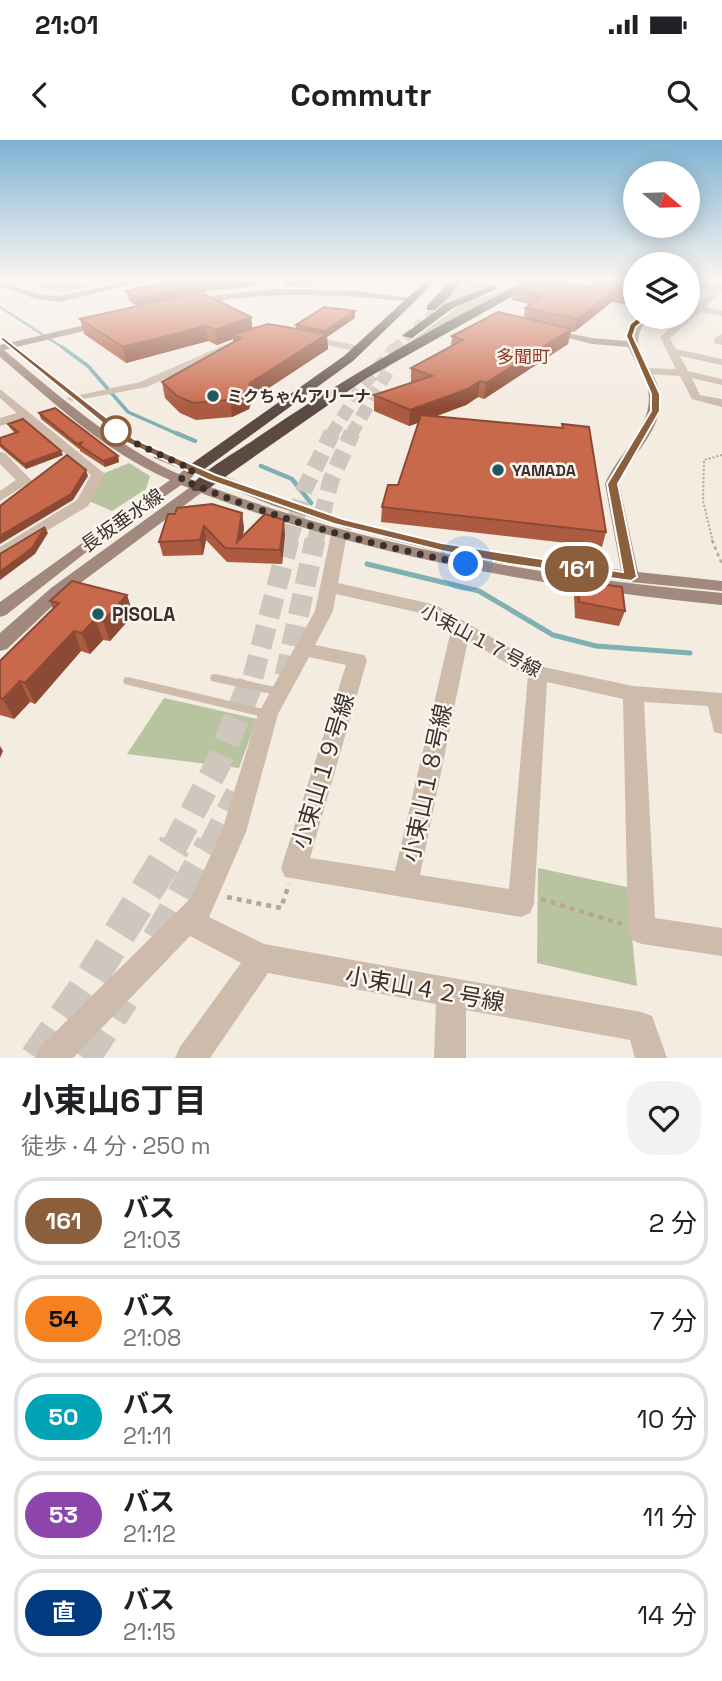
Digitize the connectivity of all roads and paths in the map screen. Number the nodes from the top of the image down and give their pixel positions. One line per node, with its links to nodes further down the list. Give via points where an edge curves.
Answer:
1 (105, 323): 14 (street)
2 (388, 323): 15 (highway)
3 (409, 323): 24 (highway)
4 (425, 323): 22 (highway)
5 (455, 323): 22 (highway)
6 (535, 329): 13 (street)
7 (631, 329): 13 (street)
8 (674, 329): 16 (street, via 665,337)
9 (289, 335): 15 (street)
10 (257, 336): 23 (street, via 143,385)
11 (722, 337): 12 (street, via 717,341)
12 (722, 342)
13 (632, 344): 18 (street)
14 (2, 346): 23 (street); 30 (street, via 64,406 130,454)
15 (360, 349): 24 (highway)
16 (672, 351): 17 (street); 19 (street)
17 (722, 362)
18 (645, 371): 19 (street); 36 (street, via 655,394 655,411 612,484)
19 (684, 373): 20 (street); 25 (street, via 696,397)
20 (722, 382)
21 (0, 392): 26 (street)
22 (331, 395): 31 (highway)
23 (72, 398): 30 (street)
24 (299, 398): 30 (highway)
25 (722, 404)
26 (24, 415): 27 (street); 34 (street, via 98,474 83,503)
27 (0, 422)
28 (722, 455): 35 (path, via 704,460 701,496)
29 (0, 456): 32 (street, via 25,481)
30 (187, 475): 31 (street); 40 (street, 長坂垂水線)
31 (205, 482): 33 (street, via 287,520); 36 (street, via 430,544); 42 (street, 長坂垂水線, via 57,592)
32 (0, 497)
33 (339, 534): 36 (street, via 504,572); 38 (street)
34 (0, 554)
35 (722, 564)
36 (633, 584): 37 (street); 39 (street)
37 (722, 586)
38 (330, 587): 41 (street, 小束山１７号線, via 430,609); 43 (street, via 324,611)
39 (722, 599)
40 (0, 611)
41 (461, 626): 44 (street, 小束山１７号線); 52 (street, 小束山１８号線)
42 (0, 644)
43 (302, 649): 47 (street); 51 (street, 小束山１９号線, via 357,660)
44 (538, 673): 48 (street, 小束山１７号線); 54 (street)
45 (215, 678): 47 (lane)
46 (128, 681): 49 (lane)
47 (280, 692): 49 (street)
48 (633, 694): 50 (street, 小束山１７号線, via 717,699); 56 (street)
49 (268, 714): 53 (street, via 234,832)
50 (722, 726)
51 (293, 868): 52 (street, 小束山１９号線); 53 (path, via 281,908)
52 (405, 885): 54 (street, 小束山１８号線, via 521,904)
53 (206, 893): 55 (street, via 200,907)
54 (522, 894): 56 (path)
55 (186, 920): 58 (street, 小束山４２号線); 61 (street)
56 (642, 930): 57 (street)
57 (722, 942)
58 (262, 958): 59 (street, 小束山４２号線); 60 (street)
59 (451, 994): 62 (street); 63 (street, 小束山４２号線, via 642,1027)
60 (193, 1057)
61 (51, 1058)
62 (450, 1058)
63 (650, 1058)

